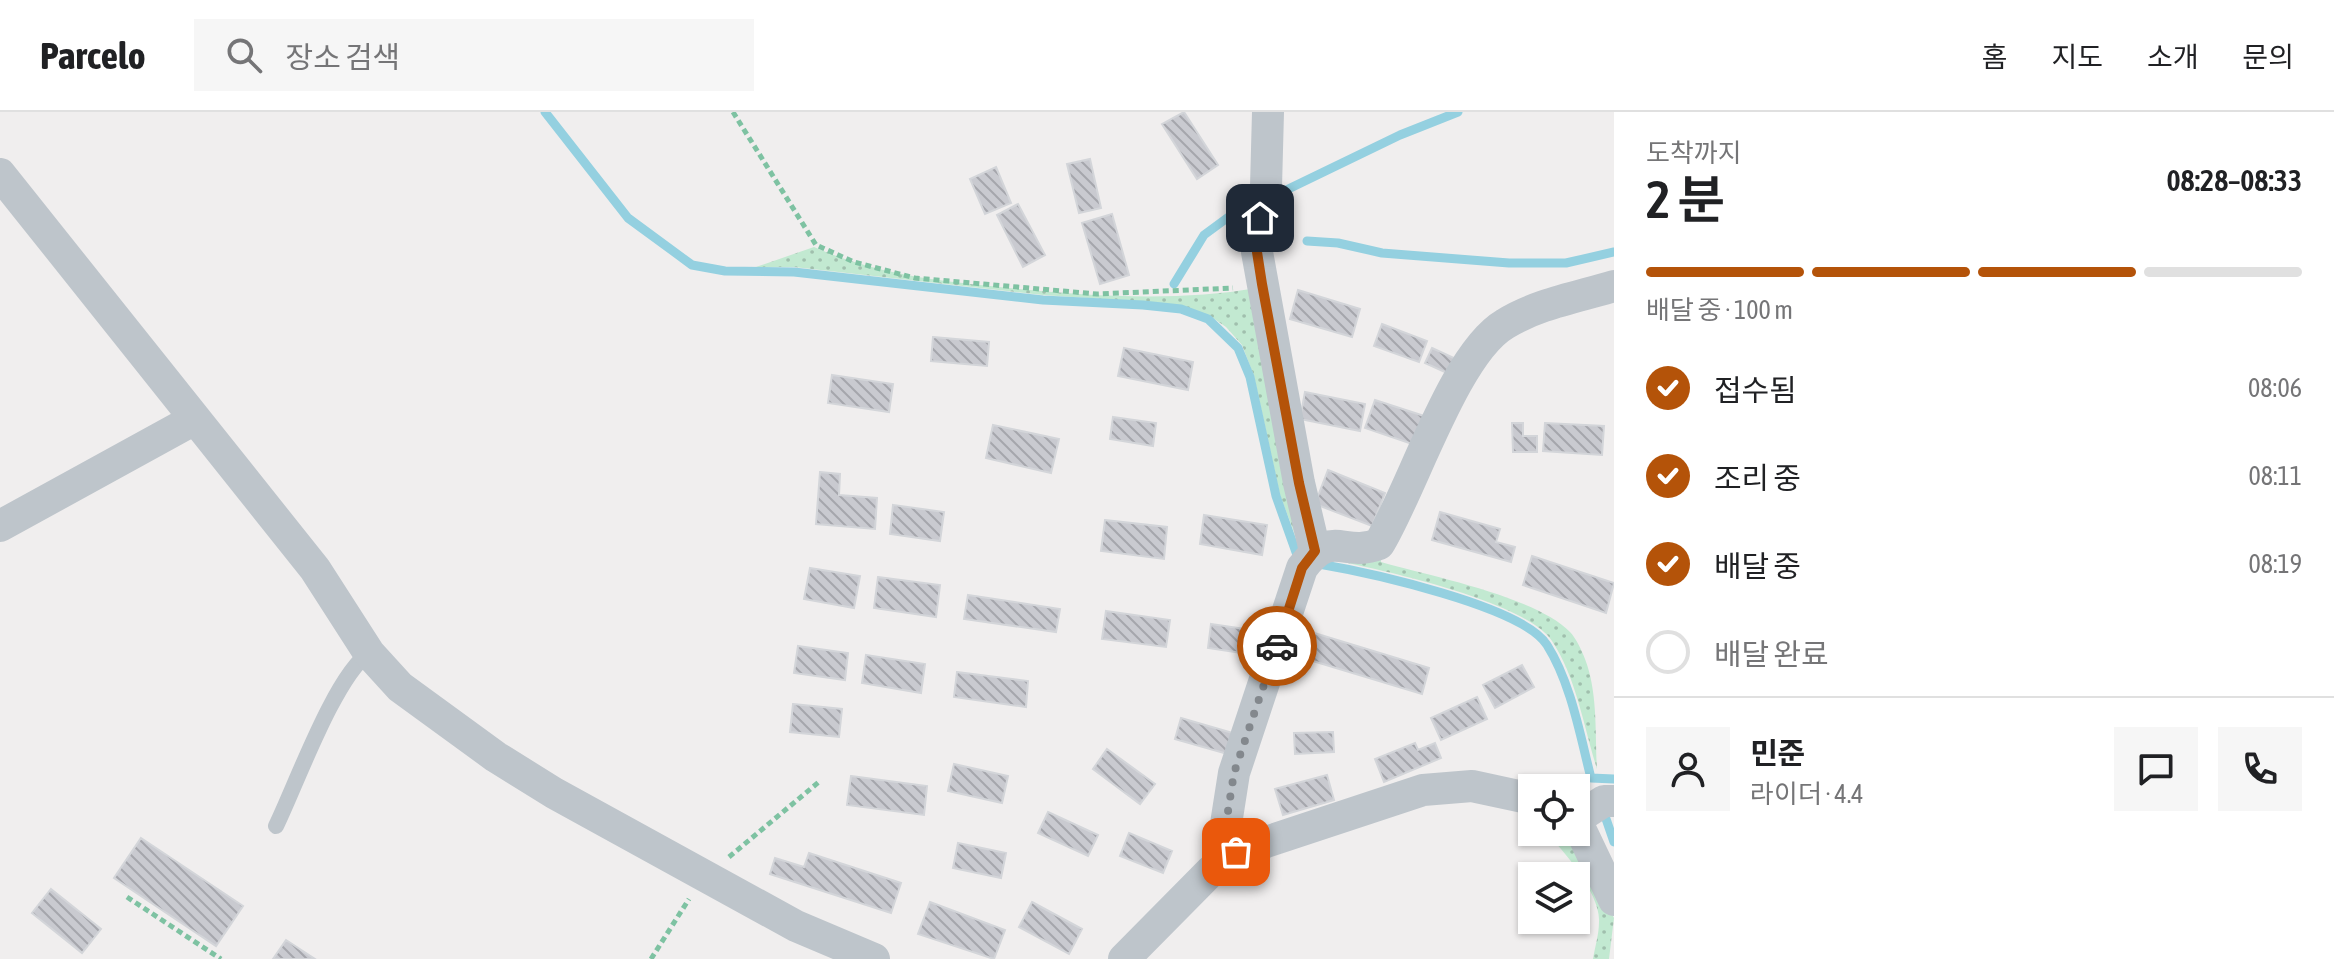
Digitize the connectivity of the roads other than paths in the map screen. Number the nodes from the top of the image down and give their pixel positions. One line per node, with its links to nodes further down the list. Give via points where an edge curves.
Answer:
1 (1268, 112): 6 (street, via 1257,252)
2 (0, 174): 4 (street)
3 (1614, 286): 6 (street, via 1548,305 1504,324 1487,338 1447,401 1379,544 1327,545)
4 (193, 420): 5 (street); 7 (street, via 315,569)
5 (0, 526)
6 (1315, 551): 13 (street, via 1302,568 1234,773 1226,824)
7 (369, 653): 11 (lane, via 357,661 339,691); 15 (street, via 400,687 554,793 796,926)
8 (1518, 796): 13 (street, via 1472,786 1423,790)
9 (1614, 801): 10 (street)
10 (1590, 810)
11 (276, 826)
12 (1589, 846): 14 (street)
13 (1236, 852): 16 (street)
14 (1614, 900)
15 (874, 959)
16 (1124, 959)

